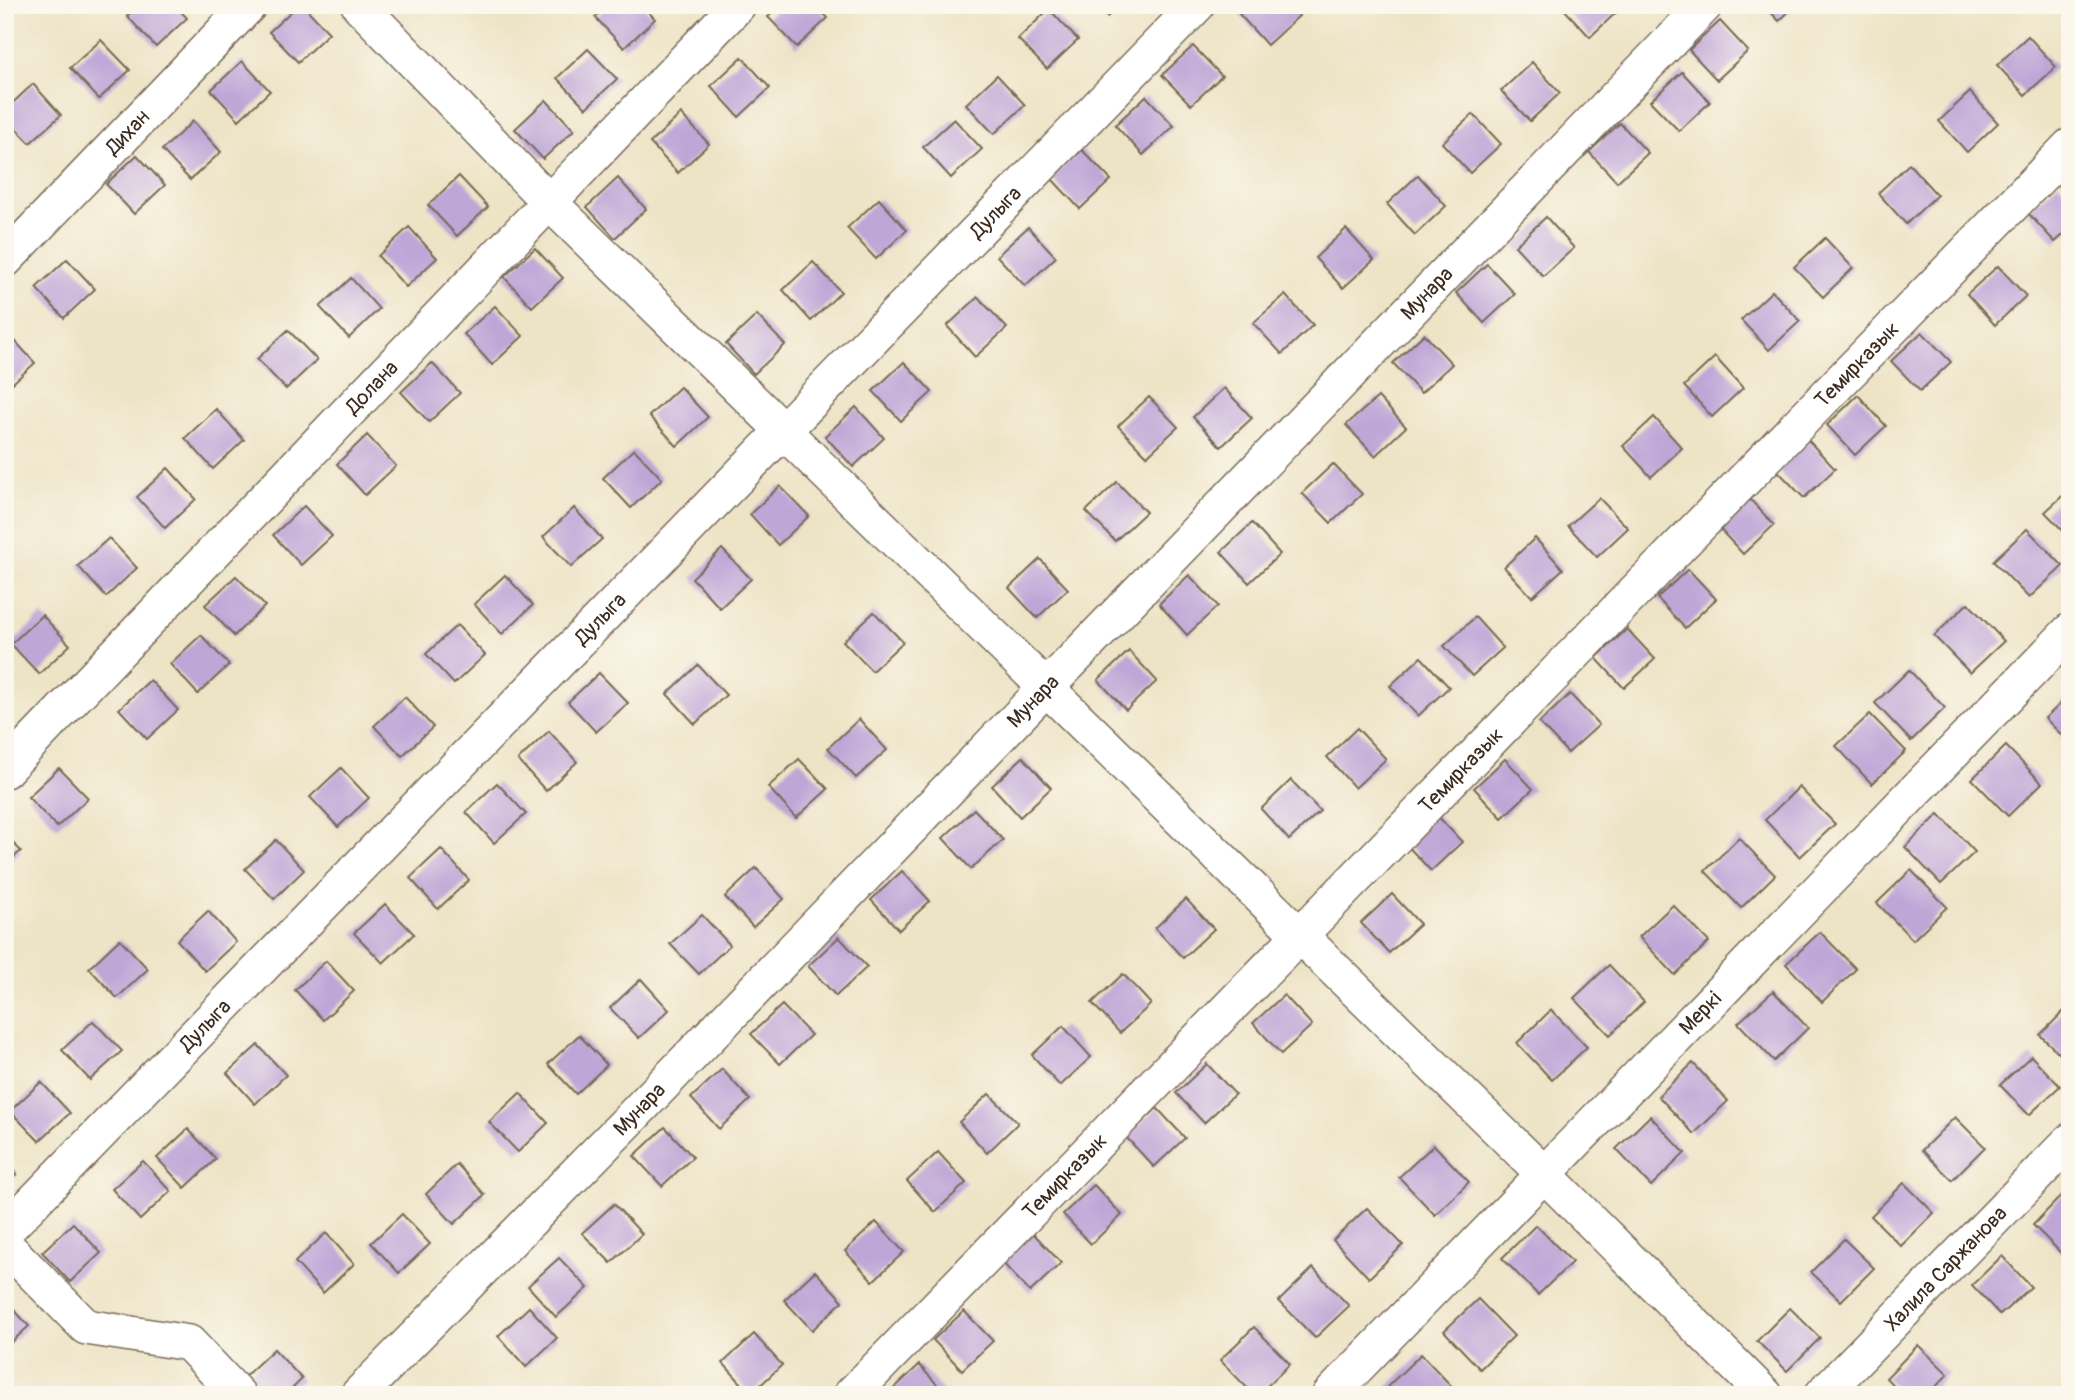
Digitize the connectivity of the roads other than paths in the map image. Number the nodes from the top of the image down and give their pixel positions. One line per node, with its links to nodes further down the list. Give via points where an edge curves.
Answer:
1 (249, 5): 8 (street, Дихан)
2 (359, 5): 7 (street)
3 (738, 5): 7 (street, Долана)
4 (1197, 5): 9 (street, Дулыга)
5 (1705, 5): 11 (street, Мунара)
6 (2070, 146): 13 (street, Темирказык)
7 (549, 202): 9 (street); 12 (street, Долана)
8 (5, 260)
9 (783, 431): 11 (street); 16 (street, Дулыга)
10 (2070, 631): 15 (street, Меркі)
11 (1046, 687): 13 (street); 19 (street, Мунара)
12 (5, 770)
13 (1300, 935): 15 (street); 20 (street, Темирказык)
14 (2070, 1141): 23 (street, Халила Саржанова)
15 (1544, 1174): 21 (street, Меркі); 22 (street)
16 (5, 1231)
17 (5, 1245): 18 (street, via 86,1327 189,1343)
18 (238, 1395)
19 (358, 1395)
20 (851, 1395)
21 (1330, 1395)
22 (1765, 1395)
23 (1822, 1395)

